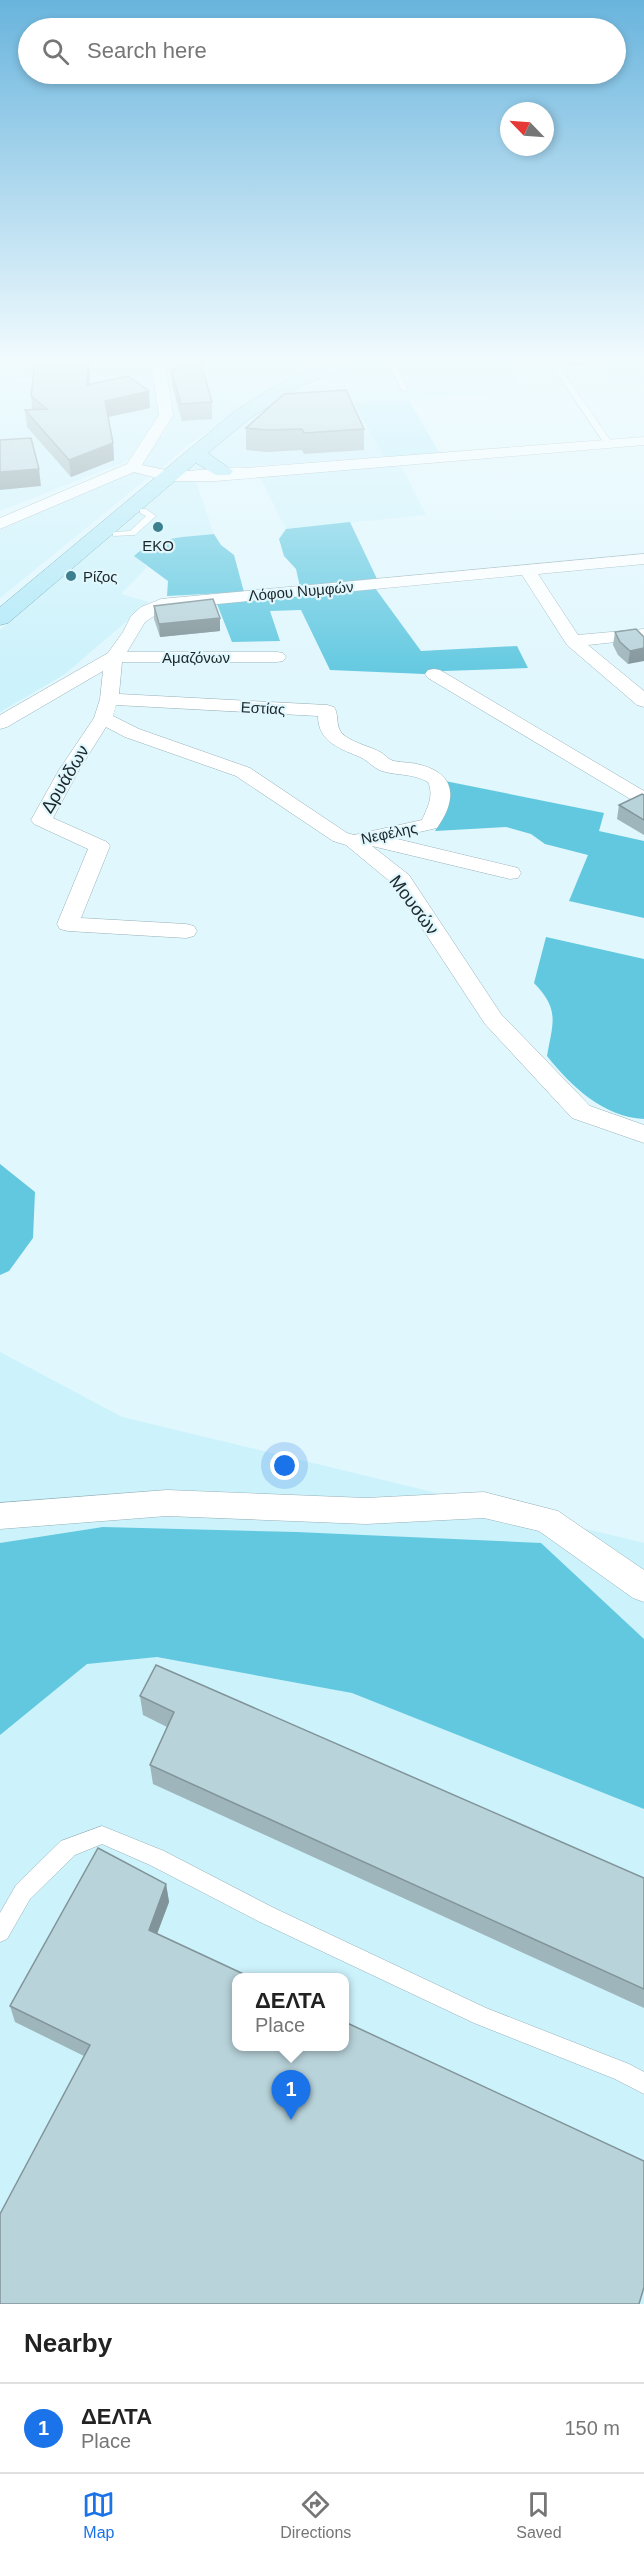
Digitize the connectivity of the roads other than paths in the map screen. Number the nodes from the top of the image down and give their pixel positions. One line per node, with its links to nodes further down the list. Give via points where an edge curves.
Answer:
1 (182, 465): 7 (main road)
2 (210, 465): 5 (main road)
3 (351, 465): 6 (street)
4 (133, 466): 7 (street); 9 (street)
5 (223, 471): 6 (street); 7 (street)
6 (245, 473): 7 (street)
7 (168, 476): 13 (main road)
8 (143, 511): 10 (lane, via 152,516 132,533)
9 (0, 524)
10 (116, 534)
11 (644, 560): 12 (street, Λόφου Νυμφών)
12 (527, 570): 15 (street); 16 (street, Λόφου Νυμφών, via 161,604 137,620)
13 (0, 618)
14 (644, 634): 15 (street)
15 (573, 641): 19 (street)
16 (114, 657): 17 (street, Αμαζόνων); 20 (street, Δρυάδων); 21 (street, Λόφου Νυμφών)
17 (277, 657)
18 (434, 674): 23 (street)
19 (644, 701)
20 (106, 709): 22 (street, Εστίας, via 327,711 326,723 335,737 352,749 371,754); 24 (street, Μουσών, via 132,733 243,772 340,837); 26 (street, Δρυάδων, via 41,820 100,846 68,924)
21 (0, 723)
22 (386, 766): 24 (street, Νεφέλης, via 411,767 433,776 440,789 441,807 430,824)
23 (642, 797)
24 (360, 839): 25 (street); 27 (street, Μουσών, via 400,880 493,1019 581,1112)
25 (510, 873)
26 (186, 931)
27 (644, 1134)
28 (0, 1516): 29 (street, via 166,1503 366,1511 484,1505 547,1520)
29 (644, 1588)
30 (0, 1932): 31 (lane, via 23,1892 68,1848 102,1835 481,2016)
31 (644, 2084)

